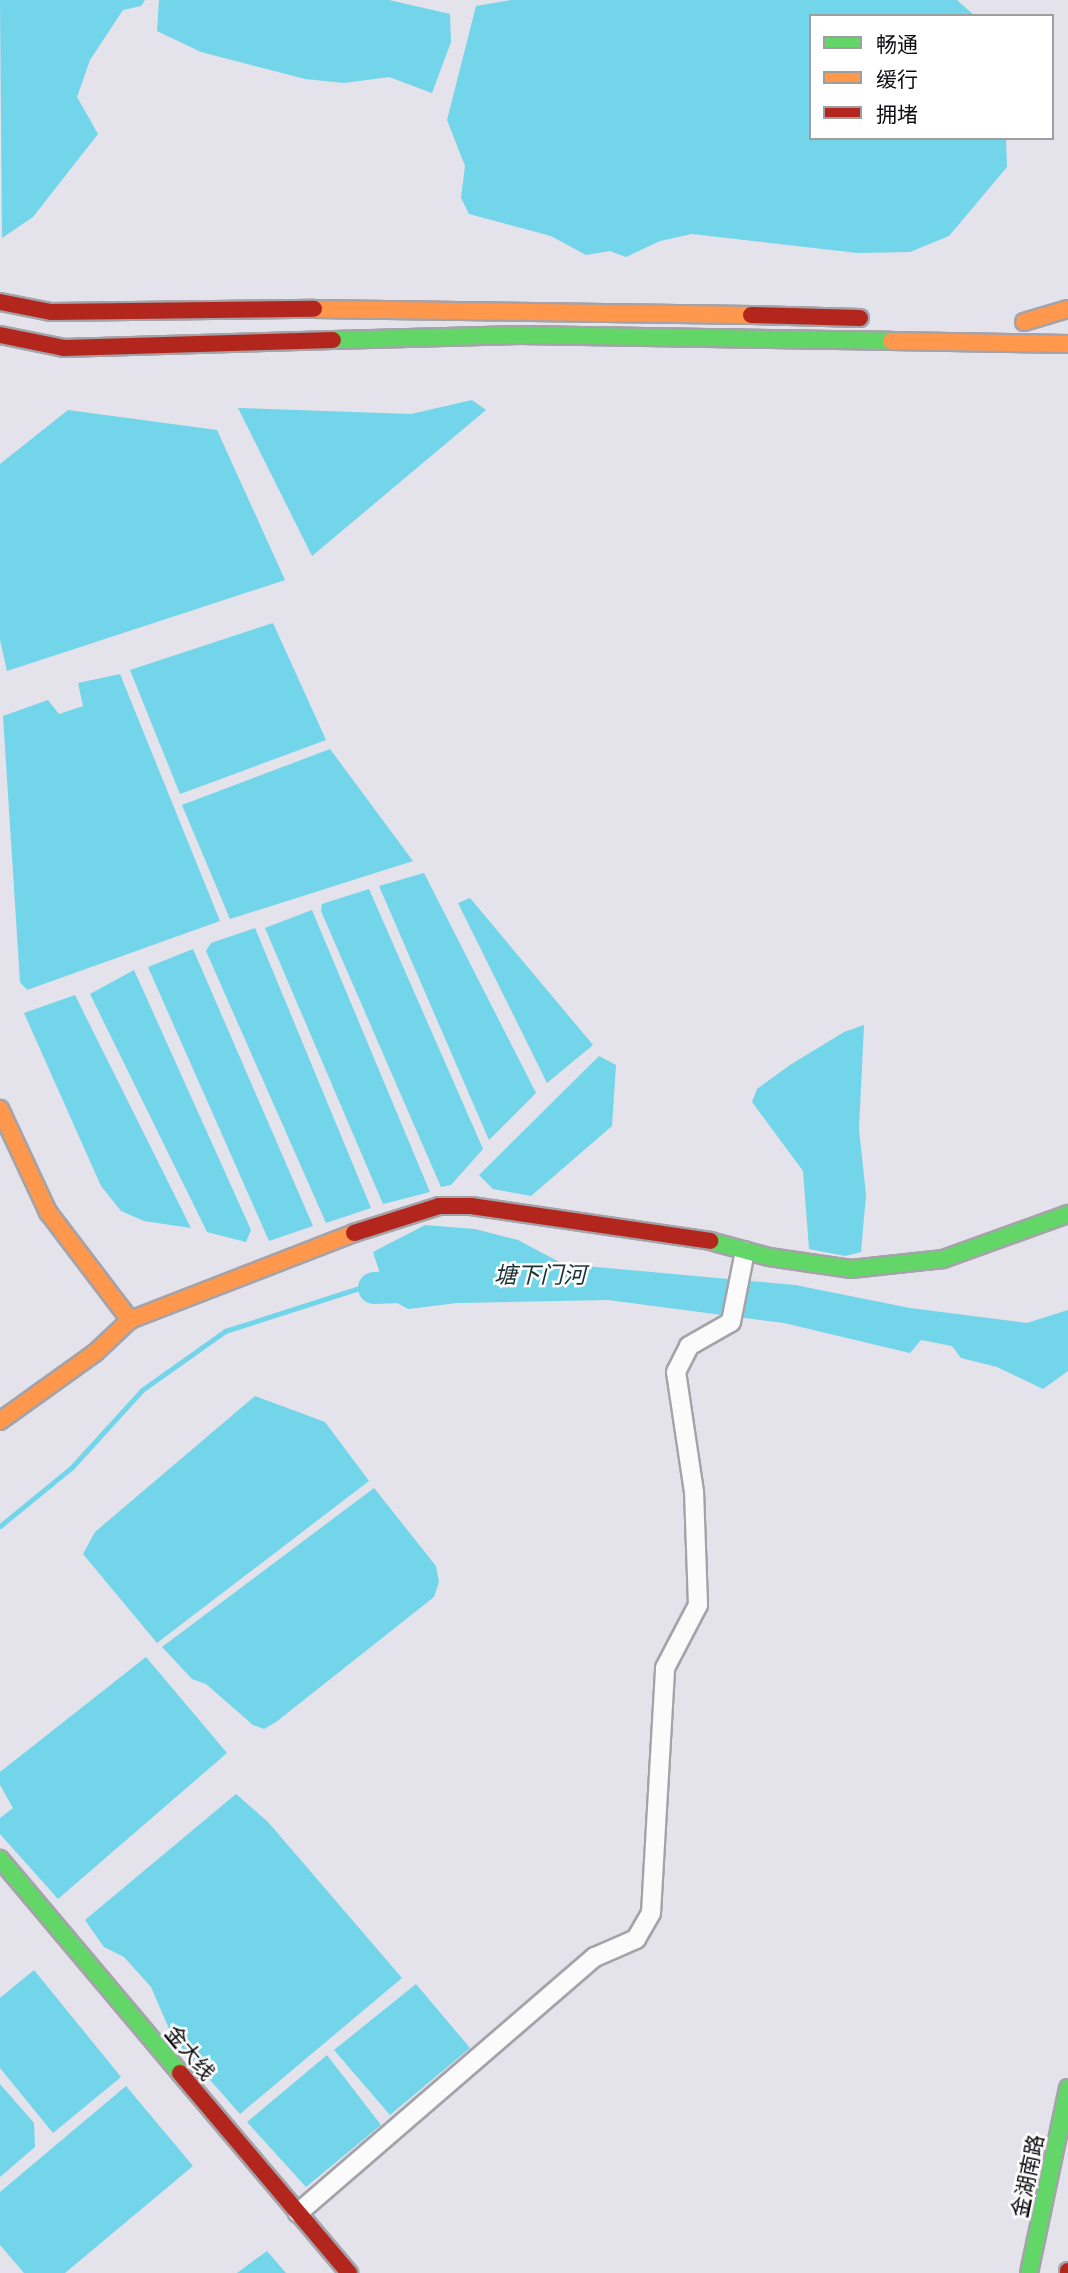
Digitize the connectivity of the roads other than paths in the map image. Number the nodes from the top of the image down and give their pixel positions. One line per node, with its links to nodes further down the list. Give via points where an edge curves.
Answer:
1 (0, 302): 3 (main road, via 51,312 438,307)
2 (1068, 309): 4 (main road, via 1017,322)
3 (885, 319)
4 (1068, 323)
5 (0, 335): 6 (main road, via 64,348 520,335)
6 (1033, 342): 7 (main road); 8 (main road)
7 (1068, 344)
8 (1068, 356)
9 (0, 1109): 12 (main road, via 48,1212)
10 (1068, 1214): 11 (main road, via 943,1259 851,1269)
11 (745, 1251): 12 (main road, via 686,1235 471,1206 439,1206 346,1235); 16 (street, via 731,1322 690,1346 676,1372 694,1492 698,1605 666,1668 651,1913 636,1939 595,1958)
12 (130, 1320): 13 (main road, via 96,1352)
13 (0, 1421)
14 (0, 1860): 16 (main road, 金大线)
15 (1068, 2088): 18 (main road, 金湖南路)
16 (298, 2214): 17 (main road, 金大线)
17 (349, 2273)
18 (1029, 2273)

